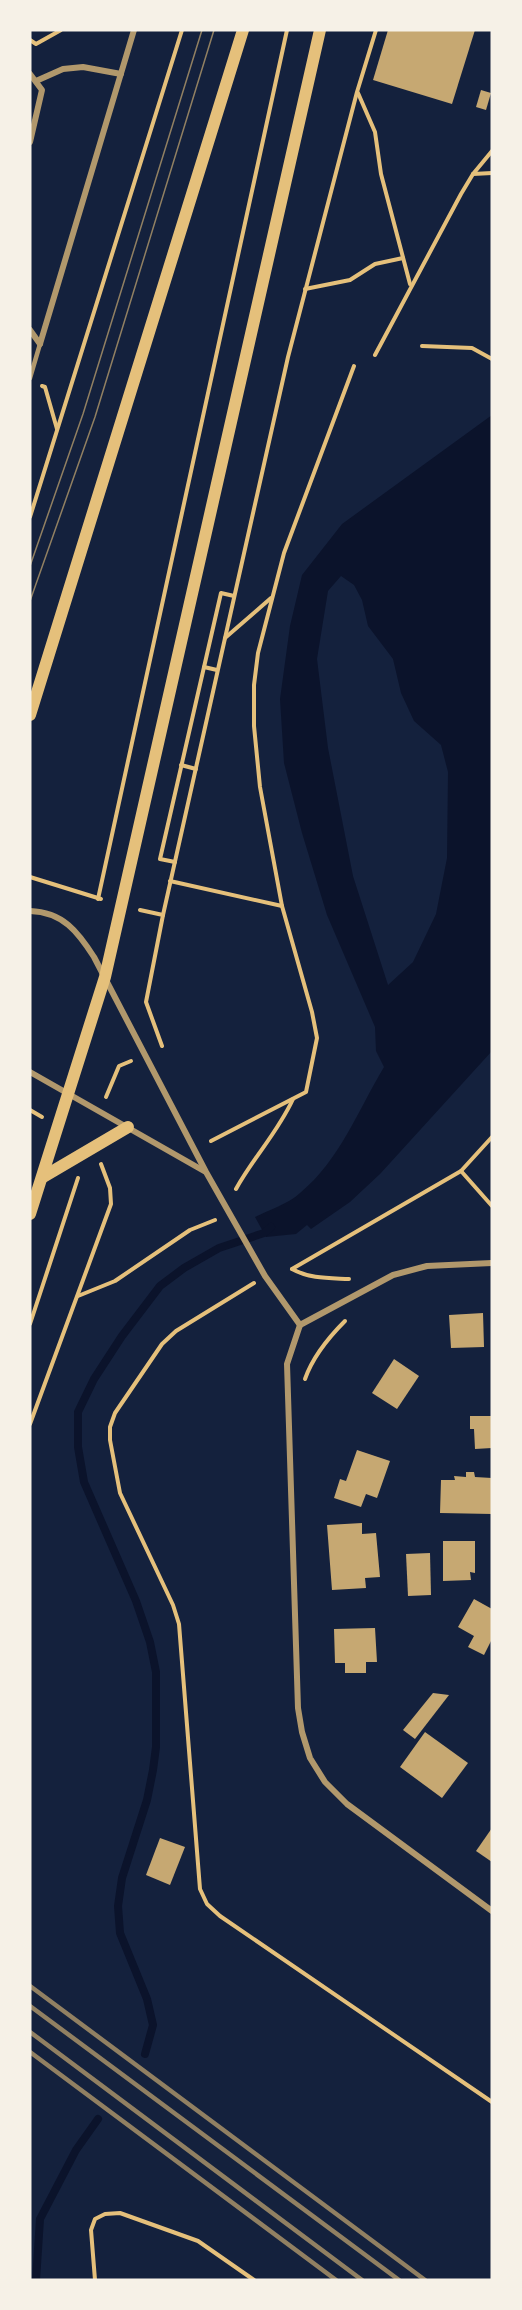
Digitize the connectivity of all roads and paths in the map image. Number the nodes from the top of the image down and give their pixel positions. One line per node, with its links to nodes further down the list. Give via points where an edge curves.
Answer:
1 (61, 30): 8 (path, via 36,44)
2 (134, 30): 10 (street)
3 (182, 30): 28 (path)
4 (243, 30): 35 (main road)
5 (287, 30): 39 (path, via 99,899)
6 (320, 30): 45 (main road)
7 (376, 30): 12 (path)
8 (30, 40)
9 (30, 74): 11 (street)
10 (121, 74): 11 (street, via 82,67 63,69); 21 (street)
11 (36, 81): 13 (street, via 42,90)
12 (357, 92): 17 (path, via 375,132 381,174); 19 (path)
13 (30, 142)
14 (492, 151): 16 (path)
15 (492, 173): 16 (path)
16 (473, 174): 18 (path)
17 (403, 258): 18 (path); 19 (path, via 375,264 350,280)
18 (410, 285): 23 (path)
19 (305, 289): 30 (path)
20 (30, 330): 21 (street)
21 (40, 344): 26 (lane)
22 (422, 346): 24 (path, via 472,348)
23 (375, 355)
24 (492, 359)
25 (354, 366): 31 (path)
26 (30, 378)
27 (38, 385): 28 (path, via 45,387)
28 (57, 431): 29 (path)
29 (30, 517)
30 (234, 596): 32 (path); 33 (path, via 221,593)
31 (271, 597): 32 (path); 41 (path, via 258,653 254,726 260,787)
32 (225, 639): 34 (path)
33 (204, 667): 34 (path); 36 (path)
34 (217, 670): 37 (path)
35 (30, 715)
36 (181, 765): 37 (path); 38 (path, via 160,859)
37 (196, 769): 38 (path)
38 (175, 862): 40 (path)
39 (30, 877)
40 (170, 881): 41 (path); 44 (path)
41 (282, 906): 51 (path, via 316,1038 306,1092)
42 (136, 909): 44 (path)
43 (30, 911): 45 (street, via 63,920 77,932)
44 (163, 915): 46 (path, via 146,1002)
45 (105, 977): 49 (main road); 58 (street)
46 (162, 1046)
47 (132, 1061): 50 (path, via 119,1066)
48 (30, 1072): 49 (street)
49 (69, 1094): 54 (street); 61 (main road)
50 (105, 1098)
51 (293, 1099): 56 (path); 62 (path, via 284,1119)
52 (30, 1110): 53 (path)
53 (46, 1120)
54 (128, 1127): 58 (street); 61 (main road)
55 (492, 1137): 59 (path)
56 (211, 1141)
57 (93, 1167): 69 (path, via 101,1164 111,1203)
58 (206, 1172): 72 (street, via 265,1276)
59 (461, 1172): 63 (path); 67 (path)
60 (79, 1176): 71 (path)
61 (43, 1177): 64 (main road)
62 (236, 1189)
63 (492, 1206)
64 (30, 1214)
65 (216, 1220): 69 (path, via 190,1230 115,1281)
66 (492, 1263): 72 (street, via 427,1266 393,1275)
67 (292, 1269)
68 (250, 1285): 76 (path, via 162,1344 115,1413 110,1427 120,1493 180,1624 200,1889 207,1904 220,1916)
69 (77, 1297): 74 (path)
70 (348, 1318): 73 (path, via 312,1360)
71 (30, 1324)
72 (300, 1325): 75 (street, via 287,1364 298,1708 307,1750 325,1782 347,1804)
73 (304, 1387)
74 (30, 1424)
75 (492, 1911)
76 (492, 2102)
77 (94, 2280): 78 (path, via 91,2230 95,2219 120,2213 198,2241)
78 (254, 2280)

